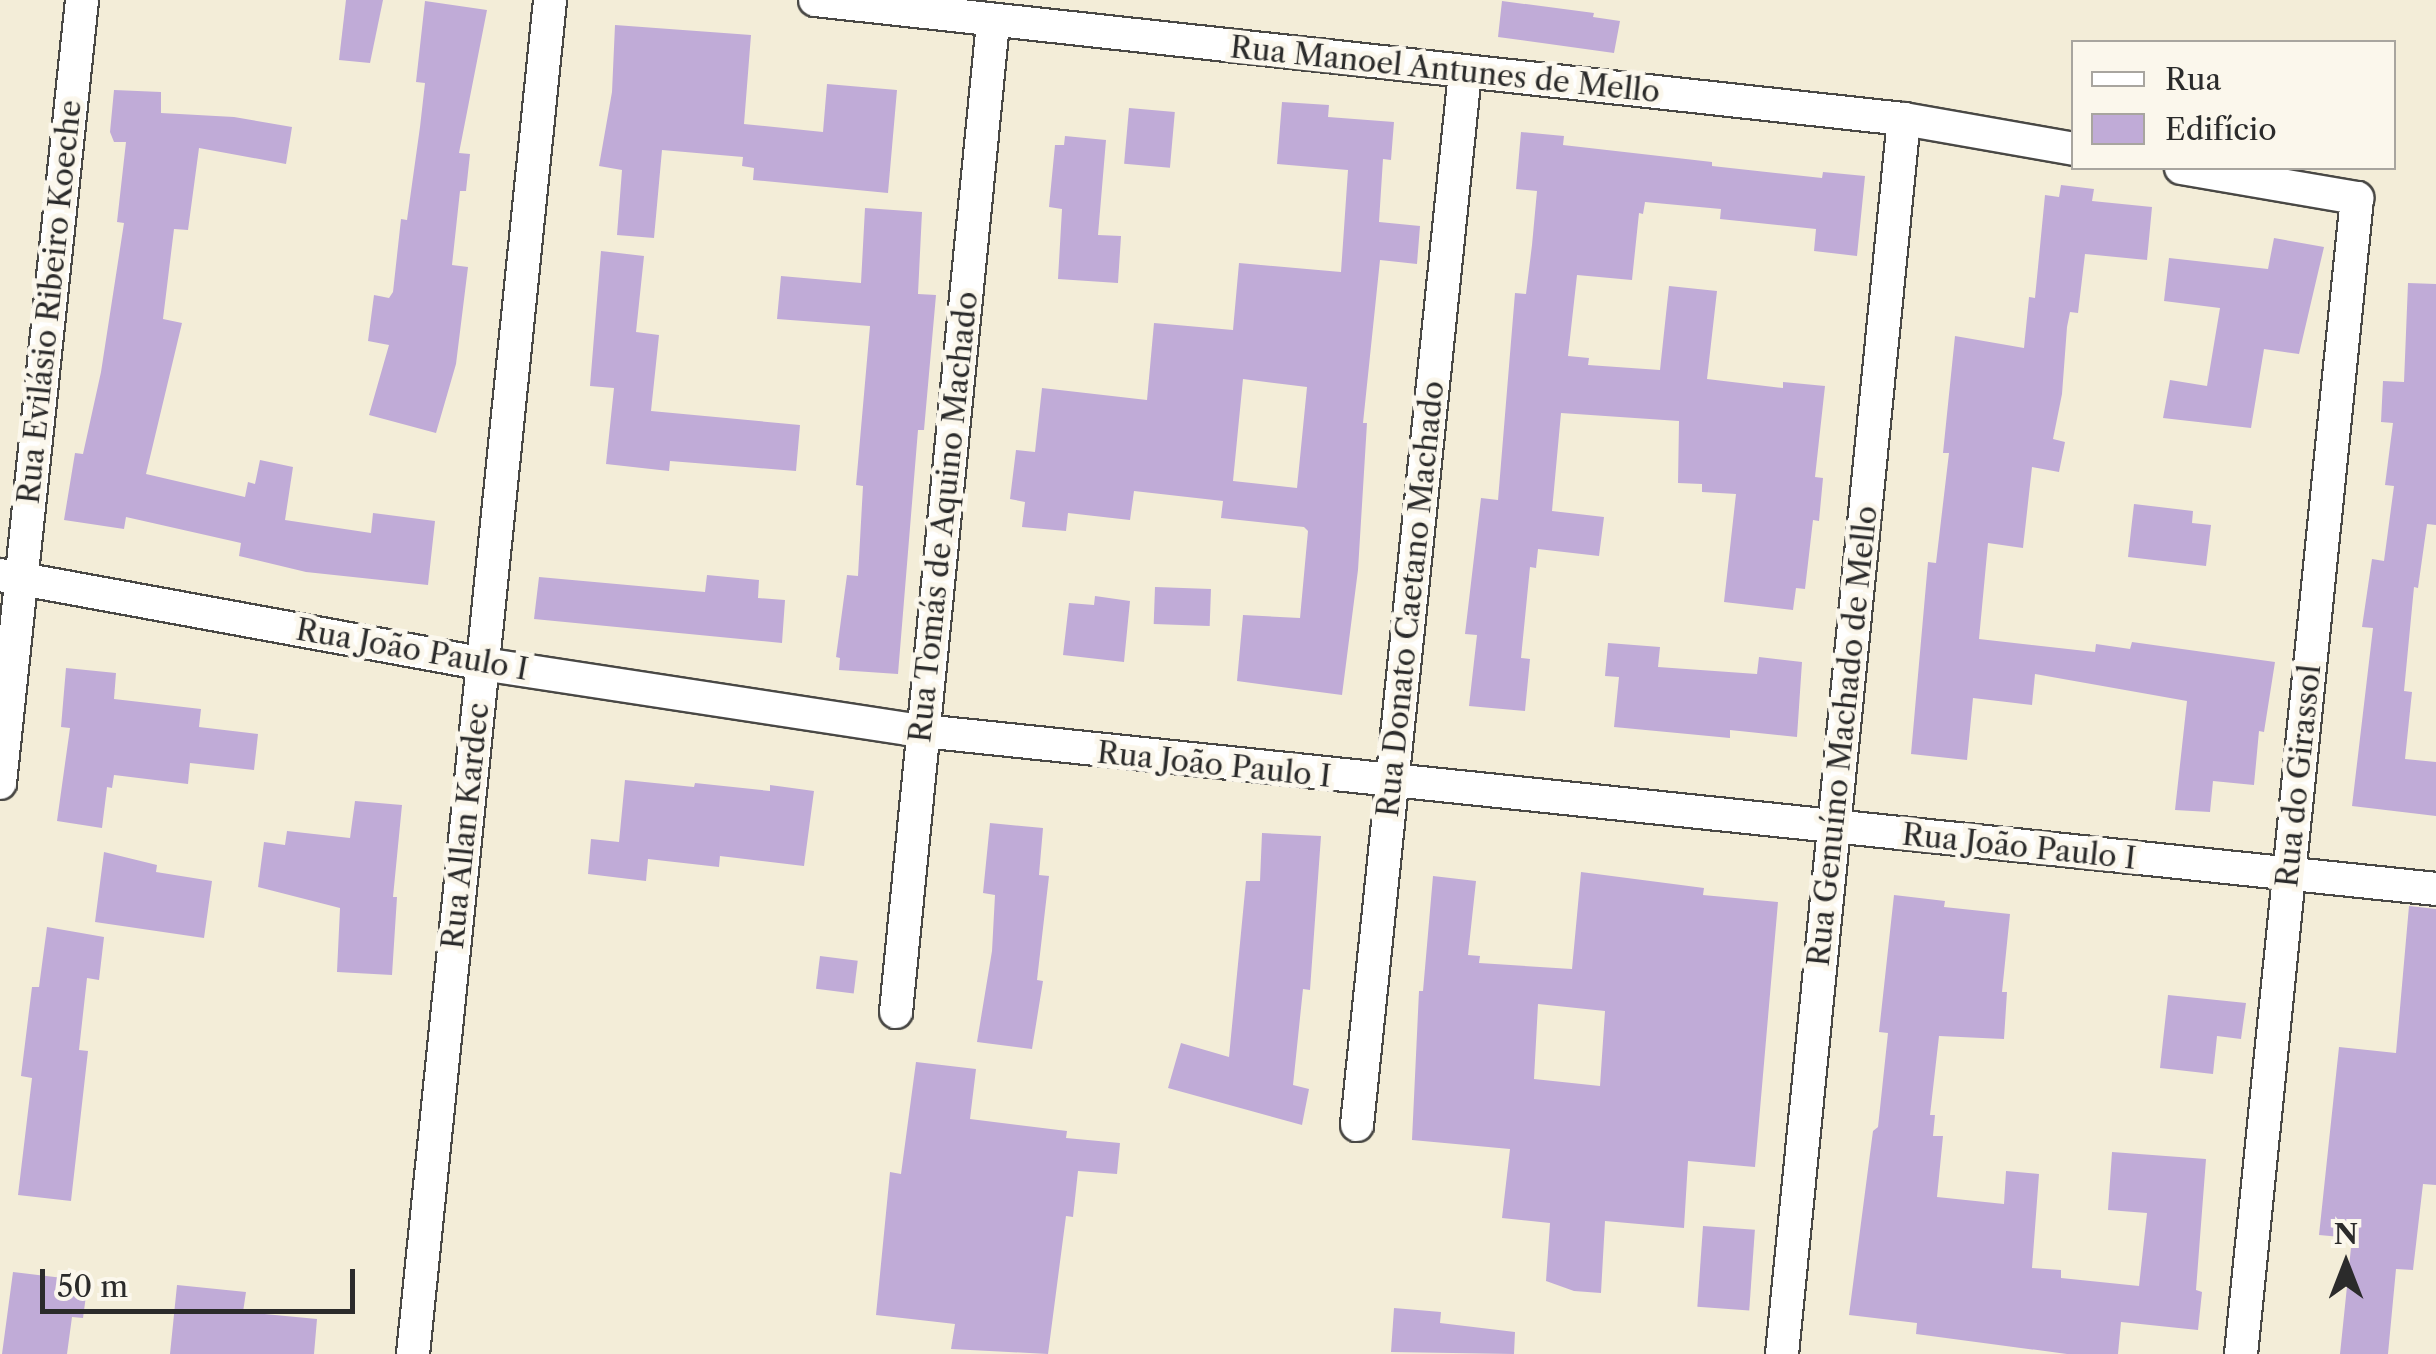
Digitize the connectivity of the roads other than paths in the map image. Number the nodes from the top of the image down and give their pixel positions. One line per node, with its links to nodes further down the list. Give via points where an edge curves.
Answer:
1 (82, 0): 9 (street, Rua Evilásio Ribeiro Koeche)
2 (550, 0): 10 (street, Rua Allan Kardec)
3 (815, 0): 4 (street, Rua Manoel Antunes de Mello)
4 (993, 22): 5 (street, Rua Manoel Antunes de Mello); 11 (street, Rua Tomás de Aquino Machado)
5 (1465, 72): 6 (street, Rua Manoel Antunes de Mello); 13 (street, Rua Donato Caetano Machado)
6 (1904, 119): 7 (street, Rua Manoel Antunes de Mello); 14 (street, Rua Genuíno Machado de Mello)
7 (2071, 148)
8 (2193, 170): 15 (street, Rua do Girassol, via 2357,198)
9 (11, 578): 10 (street, Rua João Paulo I); 12 (street, Rua Evilásio Ribeiro Koeche)
10 (483, 664): 11 (street, Rua João Paulo I); 19 (street, Rua Allan Kardec)
11 (924, 732): 13 (street, Rua João Paulo I); 17 (street, Rua Tomás de Aquino Machado)
12 (0, 782)
13 (1392, 783): 14 (street, Rua João Paulo I); 18 (street, Rua Donato Caetano Machado)
14 (1834, 828): 15 (street, Rua João Paulo I); 20 (street, Rua Genuíno Machado de Mello)
15 (2289, 874): 16 (street, Rua João Paulo I); 21 (street, Rua do Girassol)
16 (2436, 889)
17 (896, 1012)
18 (1357, 1125)
19 (413, 1354)
20 (1782, 1354)
21 (2241, 1354)

